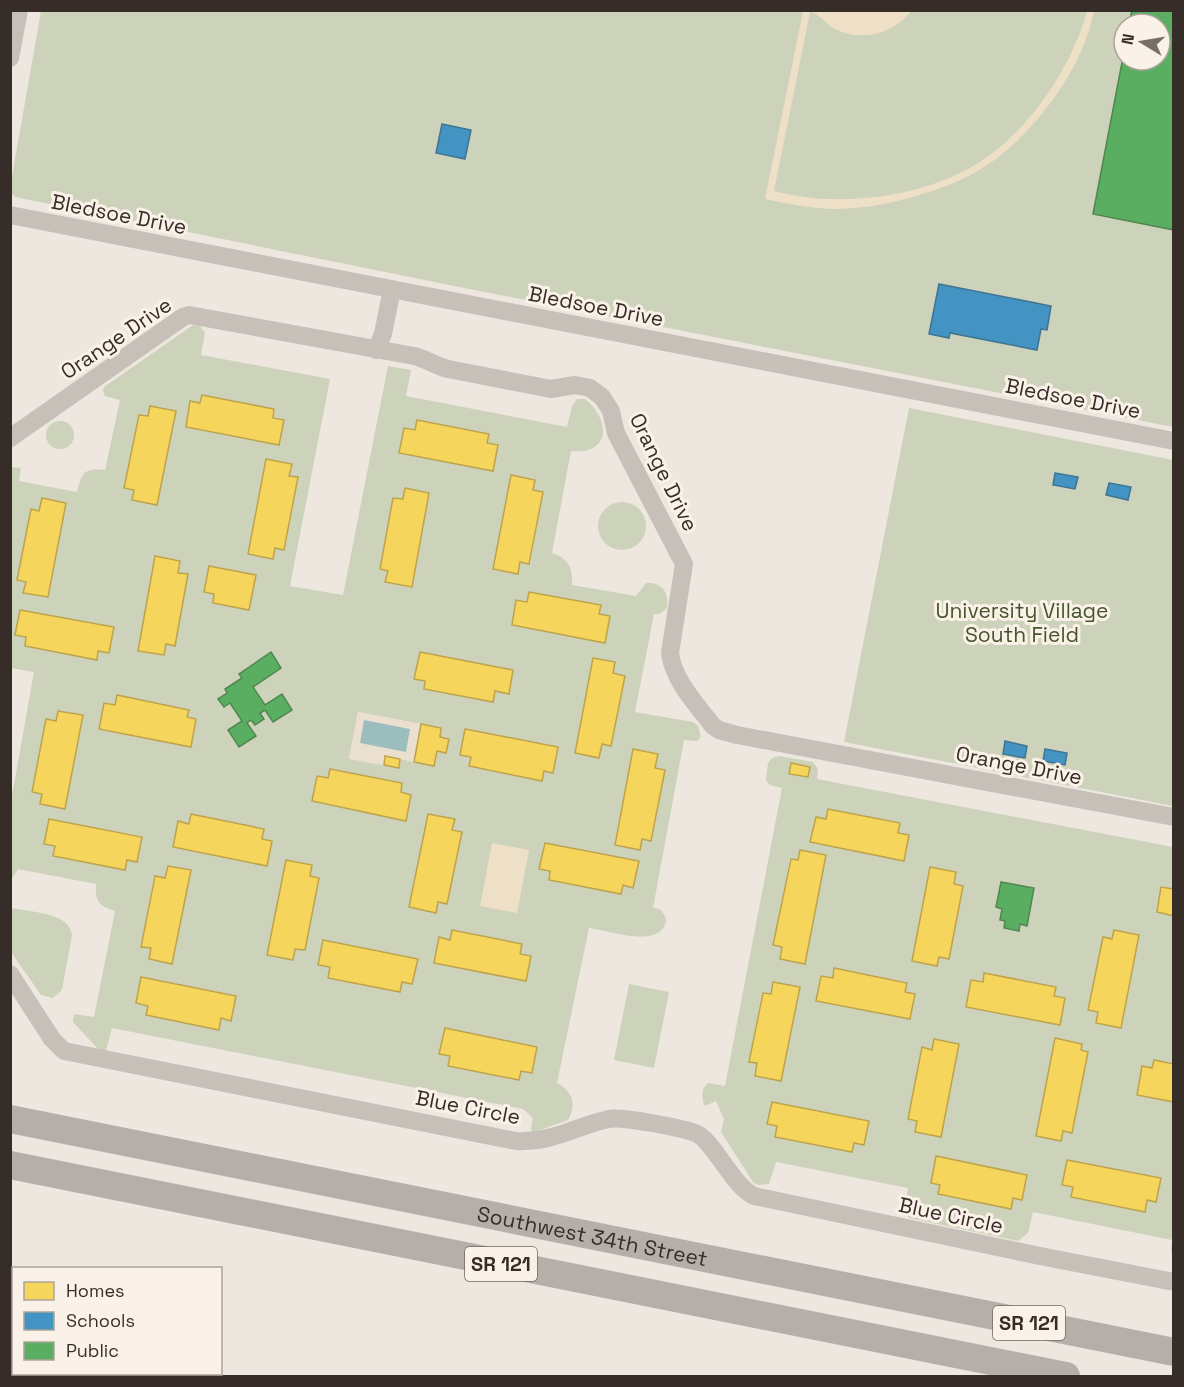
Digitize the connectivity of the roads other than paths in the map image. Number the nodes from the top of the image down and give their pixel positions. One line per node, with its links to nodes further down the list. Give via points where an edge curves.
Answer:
1 (20, 10): 2 (street)
2 (10, 58)
3 (10, 215): 4 (street, Bledsoe Drive)
4 (392, 289): 5 (street); 7 (street, Bledsoe Drive)
5 (376, 350): 6 (street, Orange Drive, via 189,315); 8 (street, Orange Drive, via 551,389 575,385 590,388 602,397 611,411 616,433 684,564 671,662 701,710 719,730)
6 (10, 438)
7 (1173, 441)
8 (1173, 817)
9 (10, 974): 12 (street, Blue Circle, via 64,1051 516,1141 547,1140 611,1118 683,1130 701,1136 743,1189 754,1196)
10 (10, 1119): 13 (main road, Southwest 34th Street / SR 121)
11 (10, 1165): 14 (main road, SR 121)
12 (1173, 1282)
13 (1173, 1352)
14 (1066, 1377)

